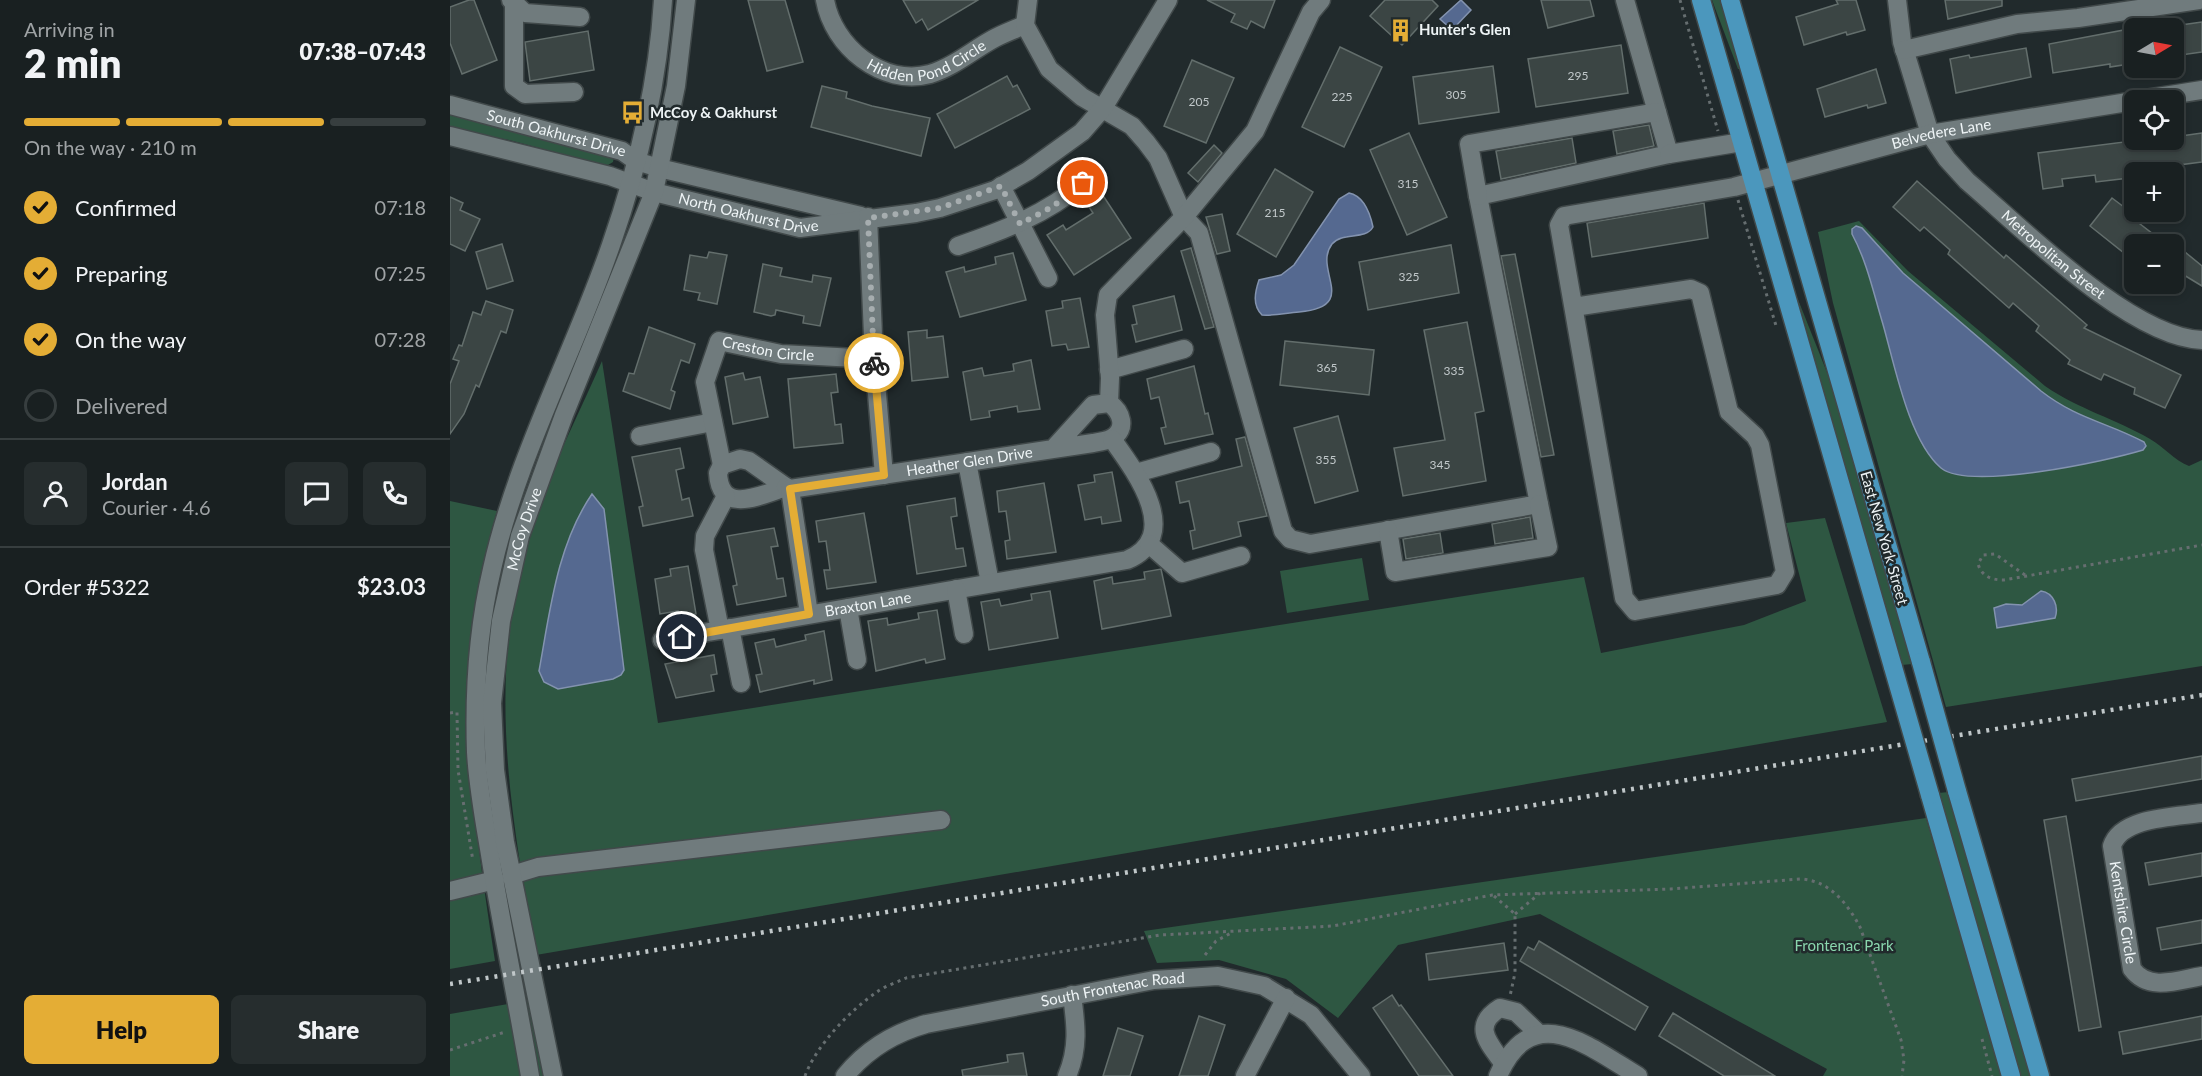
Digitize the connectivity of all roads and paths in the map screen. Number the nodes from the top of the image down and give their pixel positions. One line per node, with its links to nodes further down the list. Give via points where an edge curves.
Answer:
1 (663, 0): 27 (street, McCoy Drive, via 661,40)
2 (686, 0): 28 (street, McCoy Drive)
3 (825, 0): 14 (street, Hidden Pond Circle, via 831,21 854,53 872,66 906,75 929,74)
4 (1028, 0): 14 (street)
5 (1168, 0): 21 (street, North Oakhurst Drive)
6 (1321, 0): 37 (street, via 1311,12 1255,131)
7 (1625, 0): 22 (street)
8 (1701, 0): 25 (main road, East New York Street)
9 (1730, 0): 29 (main road, East New York Street)
10 (1897, 0): 15 (street, Metropolitan Street)
11 (2199, 0): 15 (street, via 2017,24)
12 (512, 2): 13 (street, via 525,13); 17 (street, via 514,86 525,94)
13 (580, 17)
14 (1025, 25): 21 (street, via 1049,69)
15 (1904, 50): 23 (street, Metropolitan Street)
16 (2202, 90): 18 (street, Belvedere Lane)
17 (573, 92)
18 (2184, 93)
19 (2124, 103): 23 (street, Belvedere Lane)
20 (450, 105): 27 (street, South Oakhurst Drive, via 622,151)
21 (1103, 108): 33 (street, North Oakhurst Drive, via 1076,137); 37 (street, via 1132,126 1158,158)
22 (1657, 112): 26 (street); 35 (street, via 1469,144)
23 (1930, 134): 29 (street, Belvedere Lane); 42 (street, Metropolitan Street, via 1967,181 2102,295 2133,316 2176,335)
24 (450, 136): 32 (street, South Oakhurst Drive, via 599,173)
25 (1742, 142): 26 (street); 30 (main road, East New York Street)
26 (1668, 154): 35 (street)
27 (636, 161): 28 (street, South Oakhurst Drive); 32 (street, McCoy Drive)
28 (659, 168): 34 (street, McCoy Drive); 36 (street, North Oakhurst Drive)
29 (1780, 175): 30 (street, Belvedere Lane); 102 (main road, East New York Street, bridge)
30 (1754, 182): 41 (street, Belvedere Lane, via 1564,216 1559,225); 101 (main road, East New York Street, bridge)
31 (1083, 183): 38 (street, via 1052,207)
32 (630, 185): 34 (street, North Oakhurst Drive); 77 (street, McCoy Drive, via 611,246 528,453 492,568 480,634 476,753 482,808)
33 (1001, 186): 36 (street, North Oakhurst Drive, via 940,208); 38 (street)
34 (654, 192): 36 (street, North Oakhurst Drive, via 800,228); 77 (street, McCoy Drive, via 524,525 501,621 492,702)
35 (1478, 196): 58 (street)
36 (868, 218): 44 (street, Heather Glen Drive)
37 (1184, 218): 45 (street, via 1108,295 1105,315); 59 (street, via 1203,243 1283,531 1290,539 1310,544)
38 (1020, 224): 39 (street); 40 (street)
39 (958, 246)
40 (1048, 278)
41 (1574, 307): 41 (street, via 1624,598 1635,611 1777,585 1785,572 1760,445 1729,412 1701,294 1691,289)
42 (2202, 340)
43 (1184, 349): 45 (street)
44 (874, 359): 47 (street, Creston Circle, via 781,354 719,341 705,382); 55 (street, Heather Glen Drive)
45 (1109, 370): 46 (street)
46 (1109, 403): 49 (street, via 1122,423); 50 (street, Heather Glen Drive, via 1093,405)
47 (712, 422): 48 (street); 53 (street, Creston Circle)
48 (640, 436)
49 (1112, 439): 50 (street, Heather Glen Drive); 54 (street)
50 (1054, 448): 52 (street, Heather Glen Drive)
51 (1211, 452): 54 (street)
52 (967, 462): 55 (street, Heather Glen Drive); 64 (street)
53 (723, 465): 56 (street, via 740,459 749,461); 57 (street, via 718,481)
54 (1136, 473): 60 (street, via 1155,527)
55 (884, 475): 56 (street, Heather Glen Drive)
56 (788, 488): 57 (street, Heather Glen Drive, via 753,498 732,499); 67 (street)
57 (726, 495): 68 (street, via 705,536 704,550)
58 (1539, 504): 59 (street); 59 (street, via 1548,547 1395,572)
59 (1388, 530)
60 (1149, 544): 62 (street, via 1182,573); 64 (street, Braxton Lane, via 1127,560)
61 (2202, 545): 63 (path)
62 (1241, 556)
63 (2025, 575): 63 (path, via 1995,580 1981,572 1978,564 1983,555 1995,554)
64 (990, 583): 65 (street, Braxton Lane)
65 (956, 589): 66 (street, Braxton Lane); 69 (street)
66 (848, 608): 67 (street, Braxton Lane); 71 (street)
67 (809, 614): 68 (street, Braxton Lane)
68 (725, 629): 70 (street, Braxton Lane); 72 (street)
69 (964, 634)
70 (662, 640)
71 (857, 660)
72 (741, 683)
73 (457, 712): 74 (path)
74 (450, 713)
75 (2202, 813): 84 (street, Kentshire Circle, via 2132,825 2120,831 2112,846 2132,969 2152,983)
76 (941, 820): 77 (street, via 538,867)
77 (503, 878): 78 (street); 92 (street, McCoy Drive); 93 (street, McCoy Drive)
78 (450, 891)
79 (1541, 892): 80 (path); 81 (path); 100 (path, via 1671,889 1786,879 1819,883 1842,899 1860,927 1901,1040)
80 (1492, 895): 81 (path); 82 (path, via 1333,926)
81 (1515, 914): 87 (path, via 1515,973)
82 (1233, 932): 83 (path, via 1216,941); 94 (path, via 1160,935 906,978 877,991 836,1029 811,1060)
83 (1205, 955)
84 (2202, 976)
85 (1072, 995): 86 (street, South Frontenac Road, via 1183,976 1218,976 1264,986); 95 (street, South Frontenac Road, via 913,1028 875,1047); 96 (street, via 1077,1037)
86 (1286, 998): 97 (street); 98 (street, South Frontenac Road, via 1311,1015)
87 (1508, 1008): 89 (street); 91 (street, via 1487,1018 1484,1029)
88 (509, 1031): 90 (path)
89 (1538, 1033): 91 (street, via 1515,1046); 99 (street, via 1562,1034)
90 (450, 1050)
91 (1501, 1070)
92 (530, 1076)
93 (553, 1076)
94 (805, 1076)
95 (845, 1076)
96 (1067, 1076)
97 (1245, 1076)
98 (1361, 1076)
99 (1638, 1076)
100 (1902, 1076)
101 (2011, 1076)
102 (2040, 1076)

